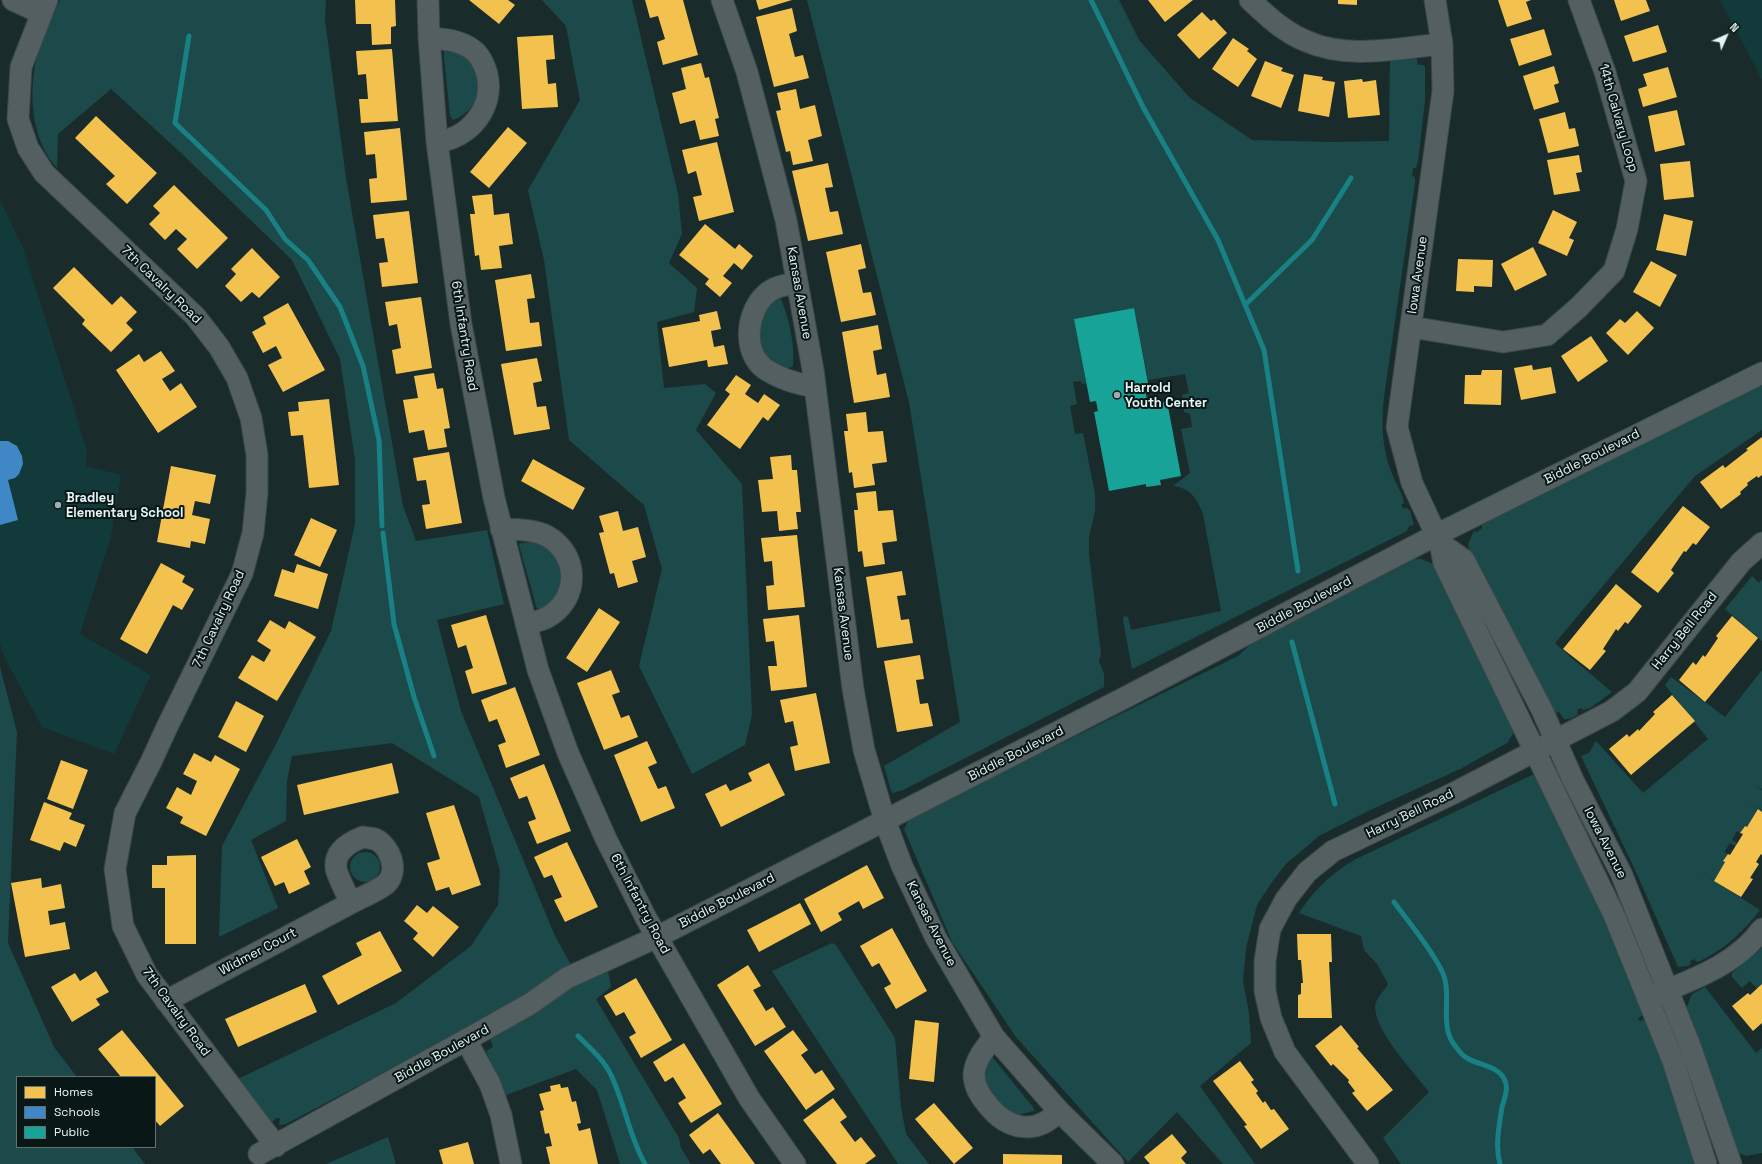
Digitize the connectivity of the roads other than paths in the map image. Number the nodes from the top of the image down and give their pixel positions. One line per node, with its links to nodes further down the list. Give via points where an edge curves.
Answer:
1 (13, 0): 7 (street)
2 (428, 0): 8 (street, 6th Infantry Road)
3 (722, 0): 11 (street, Kansas Avenue, via 747,72 786,220)
4 (1250, 0): 9 (street, via 1275,24 1306,42 1339,50 1368,51)
5 (1435, 0): 9 (street, Iowa Avenue)
6 (1579, 0): 12 (street, 14th Calvary Loop, via 1605,72 1636,181 1627,229 1614,271 1547,335 1504,342)
7 (44, 7): 27 (street, 7th Cavalry Road, via 21,67 18,119 28,148 44,173 195,316 219,347 237,378 249,411 257,455 253,533 242,574 125,813 115,870 123,926 146,975)
8 (429, 38): 10 (street, 6th Infantry Road); 10 (street, via 461,42 474,51 485,67 489,83 487,102 478,120 450,140)
9 (1442, 44): 12 (street, Iowa Avenue, via 1443,91)
10 (437, 142): 15 (street, 6th Infantry Road, via 461,324)
11 (797, 283): 14 (street, Kansas Avenue); 14 (street, via 782,285 766,294 757,305 749,339 755,356 764,368 786,380)
12 (1411, 327): 16 (street, Iowa Avenue, via 1397,427 1412,483)
13 (1762, 373): 16 (street, Biddle Boulevard)
14 (815, 387): 21 (street, Kansas Avenue, via 853,689 864,750)
15 (502, 529): 18 (street, 6th Infantry Road); 18 (street, via 546,536 560,547 571,564 572,584 563,604 546,619)
16 (1438, 539): 19 (street, Iowa Avenue, via 1464,560); 20 (street, Iowa Avenue, via 1444,563); 21 (street, Biddle Boulevard)
17 (1762, 543): 19 (street, Harry Bell Road, via 1742,562 1637,692 1612,711)
18 (526, 624): 24 (street, 6th Infantry Road, via 538,670 568,753 606,839)
19 (1556, 741): 20 (street, Harry Bell Road); 25 (street, Iowa Avenue, via 1621,873)
20 (1534, 752): 26 (street, Iowa Avenue, via 1615,917); 35 (street, Harry Bell Road, via 1333,851 1307,872 1286,899 1270,929 1265,961 1265,991 1271,1018 1285,1052)
21 (885, 821): 24 (street, Biddle Boulevard); 28 (street, Kansas Avenue, via 902,866 936,938)
22 (351, 902): 27 (street, Widmer Court)
23 (1762, 929): 25 (street, via 1754,941 1725,964)
24 (657, 937): 29 (street, Biddle Boulevard, via 567,978 530,1004); 33 (street, 6th Infantry Road, via 749,1098)
25 (1669, 990): 26 (street); 37 (street, Iowa Avenue)
26 (1648, 998): 36 (street, Iowa Avenue, via 1673,1062)
27 (166, 1001): 31 (street, 7th Cavalry Road)
28 (994, 1037): 30 (street, Kansas Avenue); 30 (street, via 978,1060 974,1075 978,1093 995,1115 1009,1124 1035,1127 1050,1121)
29 (466, 1040): 31 (street, Biddle Boulevard); 32 (street, via 490,1084 501,1115)
30 (1059, 1111): 34 (street, Kansas Avenue)
31 (268, 1150)
32 (511, 1164)
33 (795, 1164)
34 (1113, 1164)
35 (1368, 1164)
36 (1706, 1164)
37 (1730, 1164)

